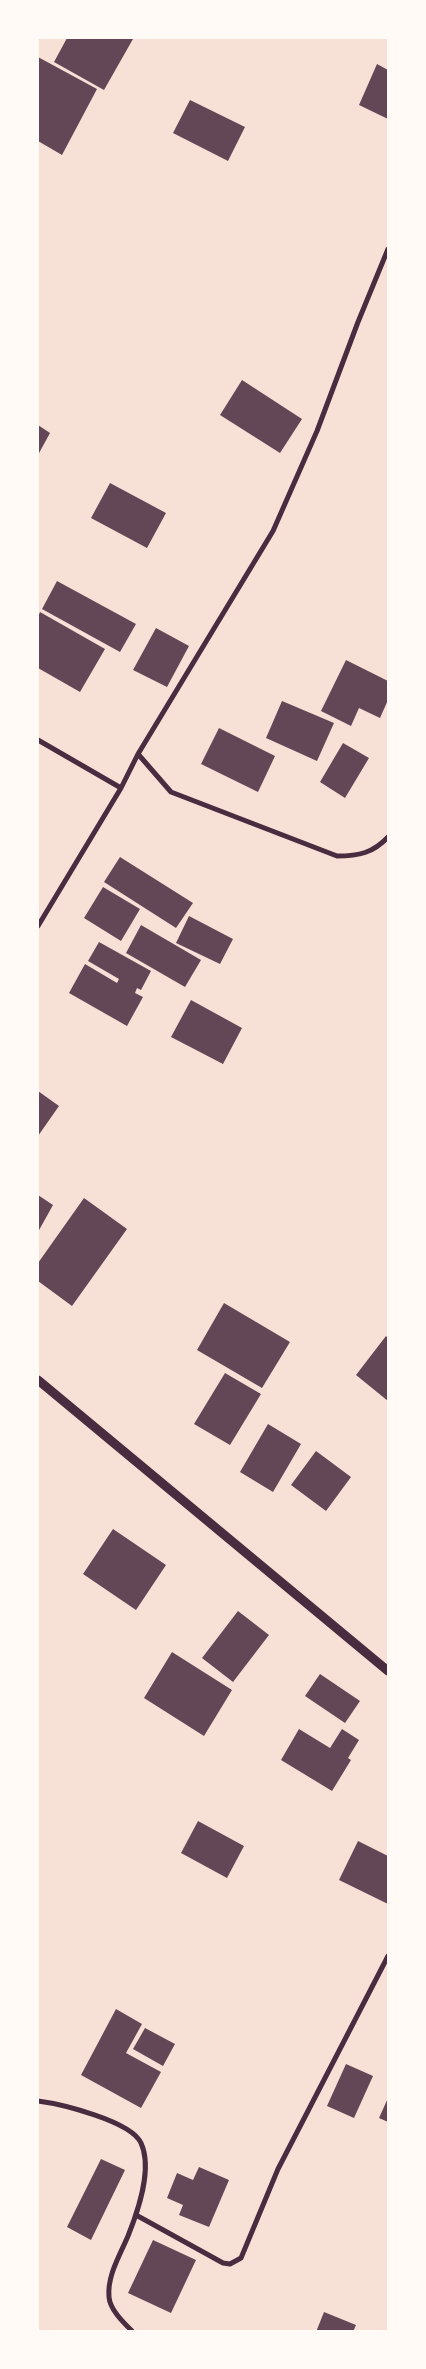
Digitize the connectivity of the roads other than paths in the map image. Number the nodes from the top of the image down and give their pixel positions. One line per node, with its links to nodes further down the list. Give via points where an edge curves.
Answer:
1 (388, 249): 3 (street, via 317,431 273,531)
2 (38, 740): 4 (street)
3 (138, 754): 4 (street); 5 (street, via 171,792 337,856 369,852)
4 (121, 788): 6 (street)
5 (388, 837)
6 (38, 926)
7 (38, 1380): 8 (street)
8 (388, 1671)
9 (388, 1956): 11 (street, via 278,2169 241,2258 230,2264 223,2263)
10 (38, 2101): 11 (street, via 100,2117 125,2128 141,2142 145,2157 144,2184)
11 (136, 2215): 12 (street, via 109,2282 109,2300)
12 (133, 2332)

